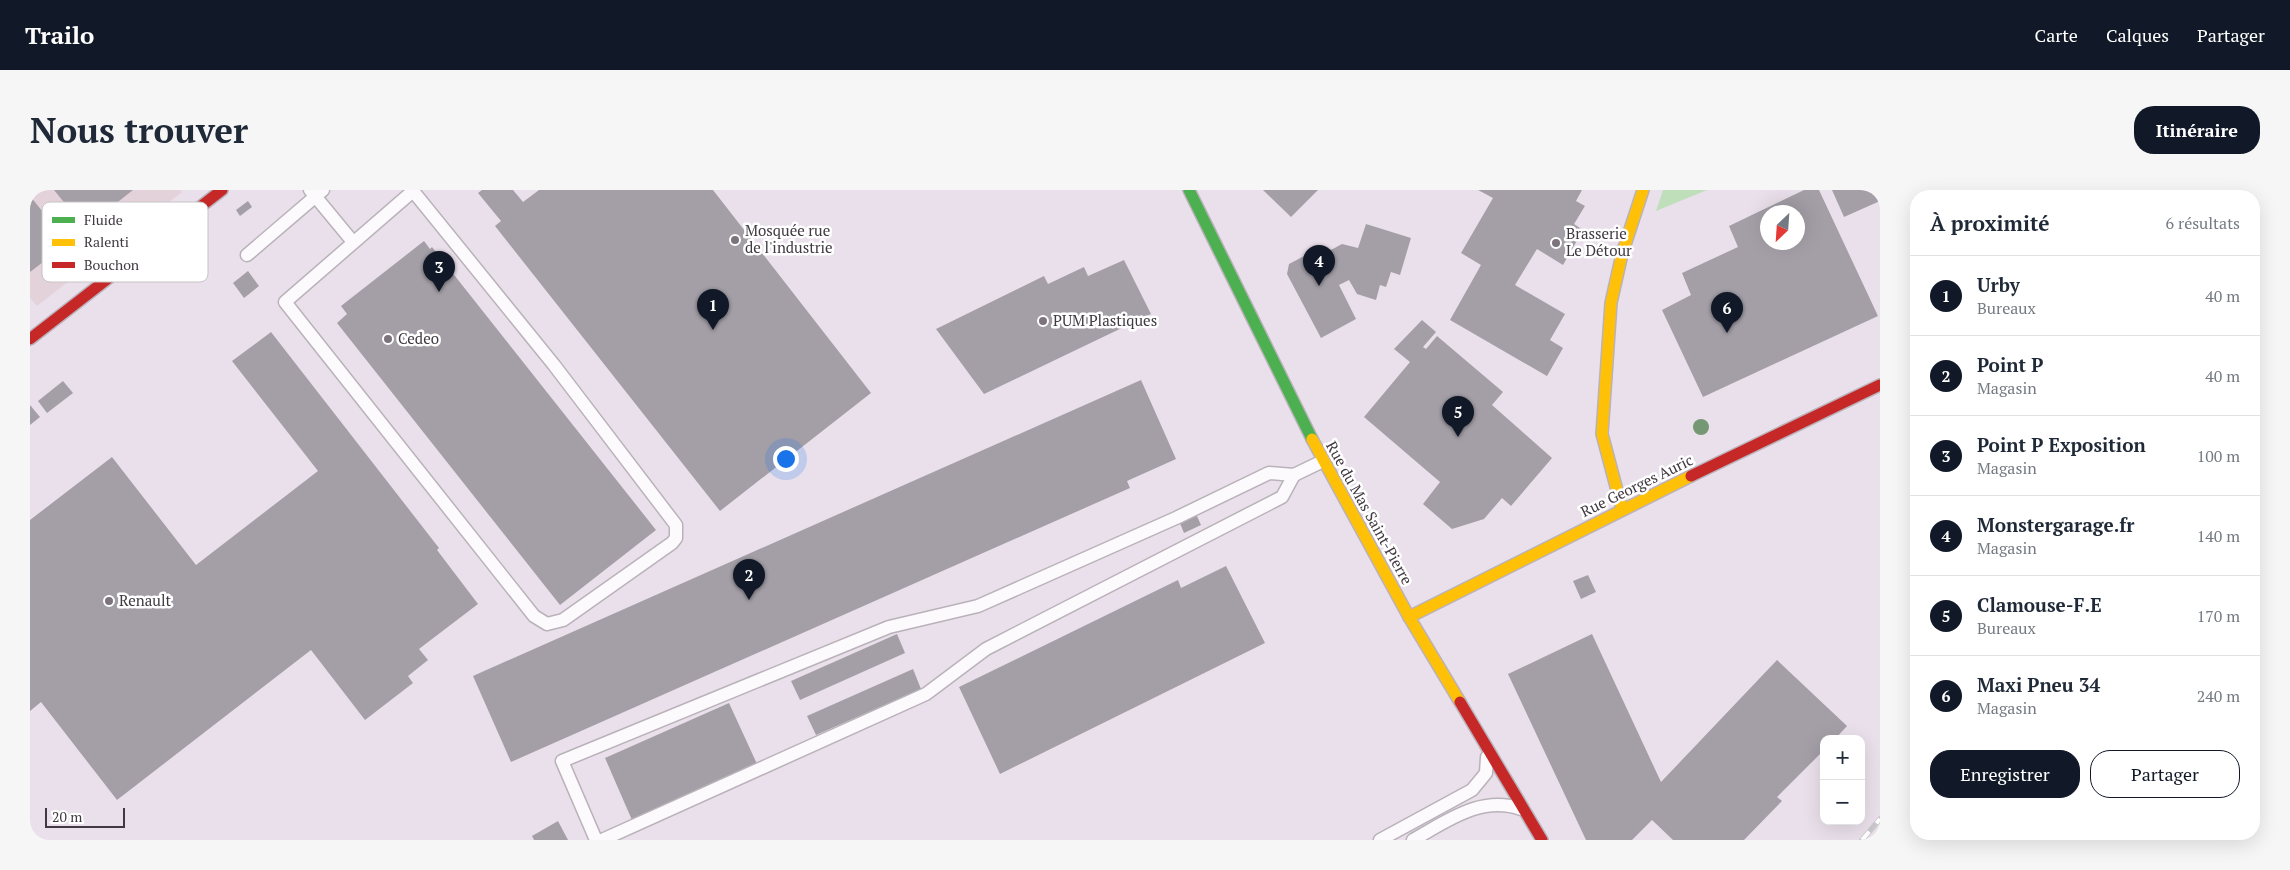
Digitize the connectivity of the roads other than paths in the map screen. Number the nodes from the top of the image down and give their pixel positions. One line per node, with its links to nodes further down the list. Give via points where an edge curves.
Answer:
1 (200, 190): 6 (lane)
2 (222, 190): 7 (street)
3 (1189, 190): 13 (street, Rue du Mas Saint-Pierre)
4 (1643, 190): 15 (street, via 1622,254 1611,303 1602,434)
5 (316, 192): 8 (lane); 9 (lane)
6 (205, 202)
7 (206, 202)
8 (353, 242): 8 (lane, via 285,302 534,616 547,624 563,620 672,543 677,532 672,518 413,191)
9 (247, 255)
10 (103, 282): 11 (street)
11 (30, 339)
12 (1880, 384): 15 (street, Rue Georges Auric)
13 (1323, 461): 14 (lane); 16 (street, Rue du Mas Saint-Pierre)
14 (1294, 475): 19 (lane, via 1269,473 978,606 890,628 562,762); 20 (lane, via 1282,497 986,649 926,694)
15 (1622, 509): 16 (street, Rue Georges Auric)
16 (1409, 617): 17 (street, Rue du Mas Saint-Pierre)
17 (1487, 749): 18 (street, Rue du Mas Saint-Pierre); 21 (lane, via 1486,773 1472,790)
18 (1523, 809): 22 (lane, via 1502,804 1482,806 1463,812); 23 (street, Rue du Mas Saint-Pierre)
19 (596, 840)
20 (602, 840)
21 (1380, 840)
22 (1413, 840)
23 (1542, 840)

